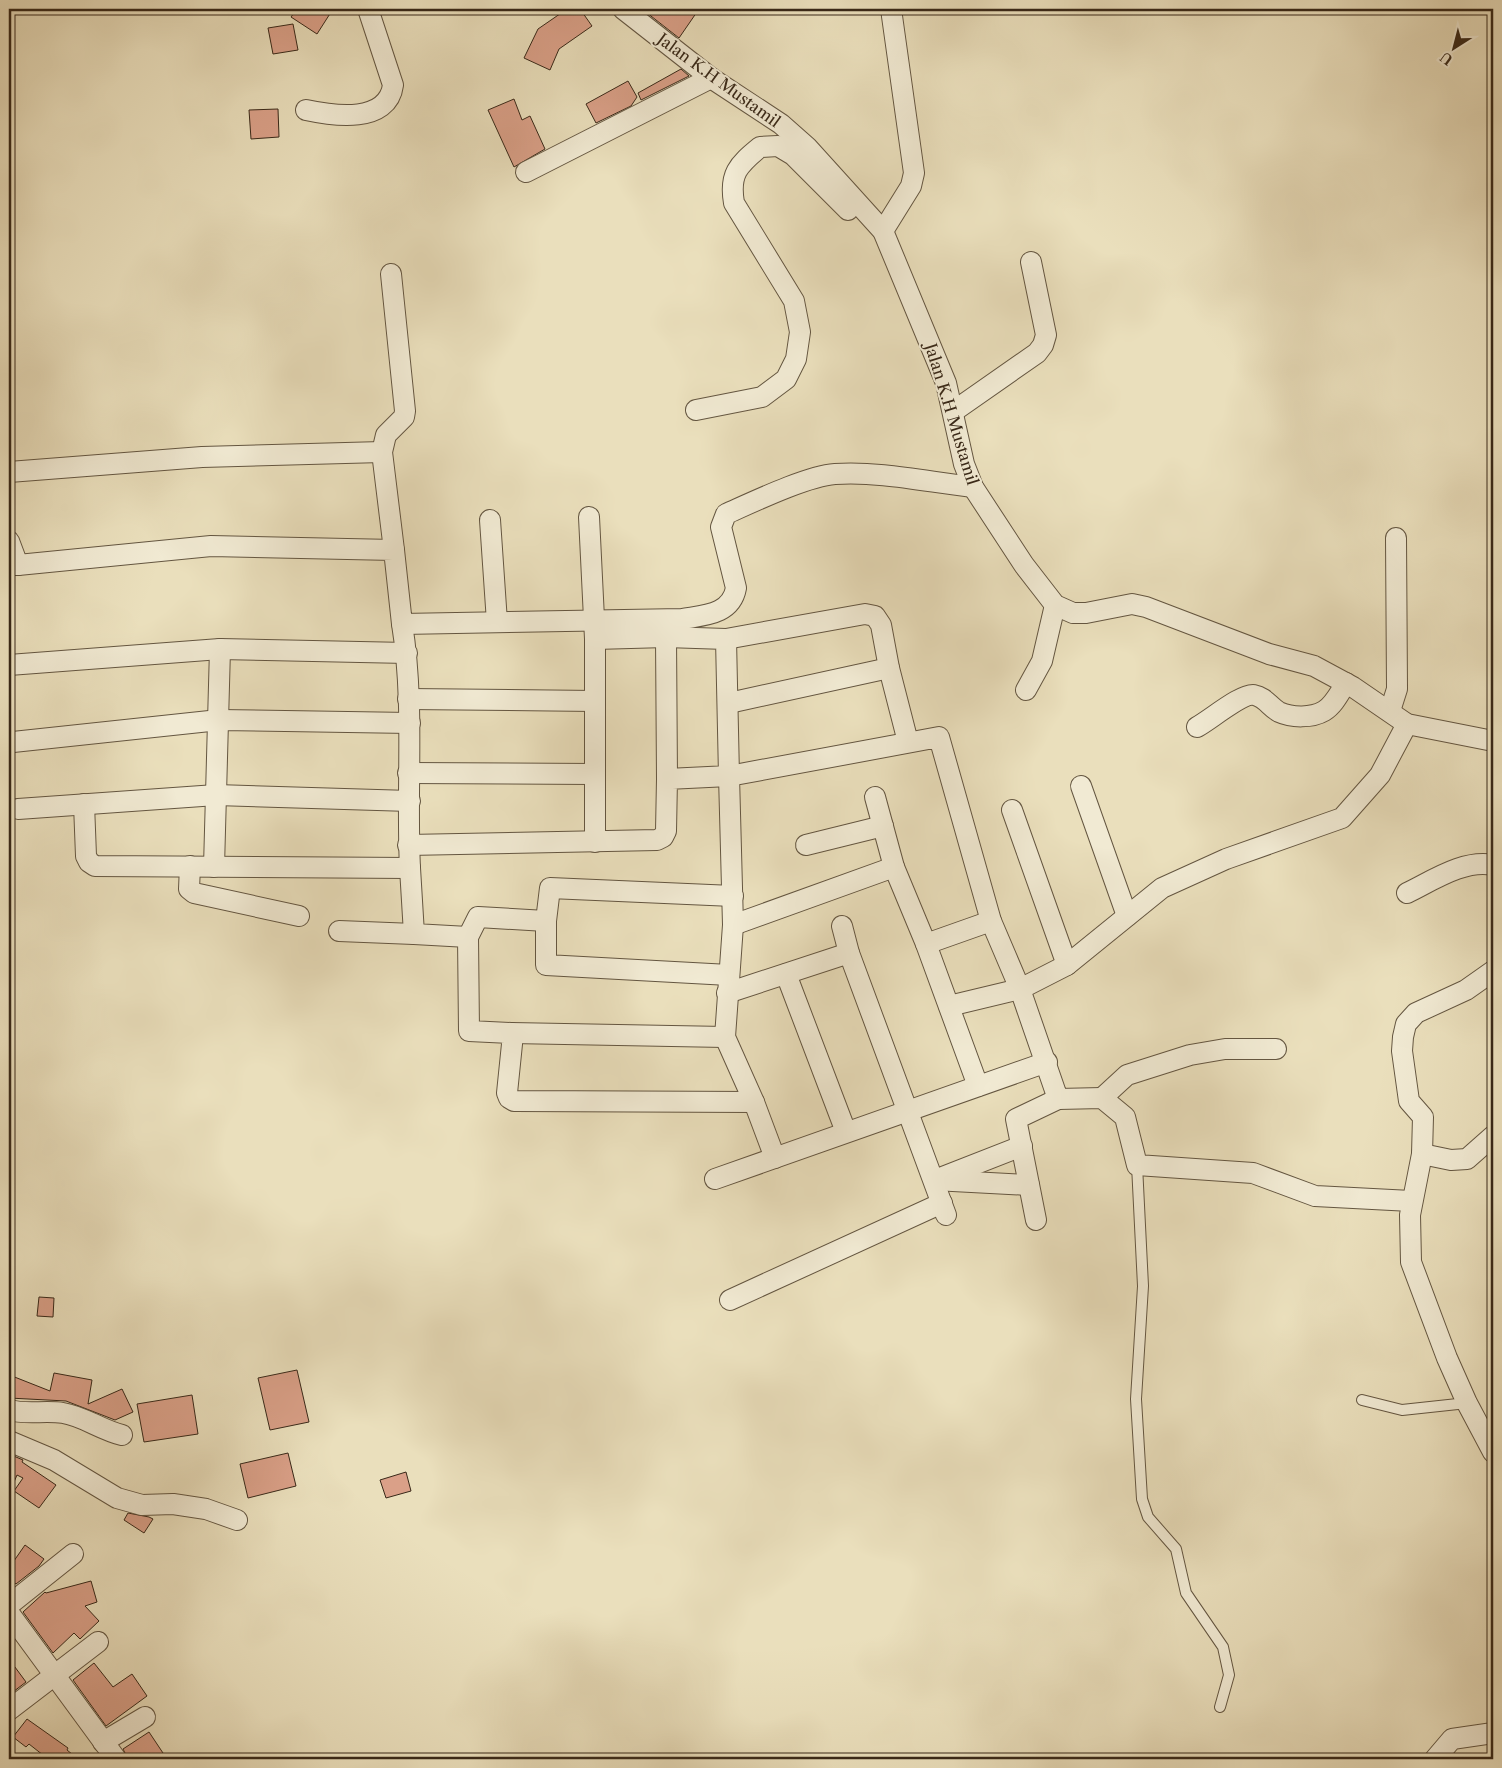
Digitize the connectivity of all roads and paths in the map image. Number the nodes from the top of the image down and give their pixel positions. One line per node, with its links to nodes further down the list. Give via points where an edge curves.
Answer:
1 (368, 9): 5 (street, via 393,85 392,96 376,110 336,116)
2 (623, 9): 4 (street, Jalan K.H Mustamil)
3 (891, 9): 7 (street, via 914,174)
4 (711, 78): 6 (street); 7 (street, Jalan K.H Mustamil, via 781,124 807,146)
5 (306, 110)
6 (526, 172)
7 (883, 231): 8 (street, Jalan K.H Mustamil)
8 (894, 253): 11 (street, via 793,155 778,146 760,147 737,169 731,186 734,203 794,301 800,332 796,359 786,379 762,397); 12 (street, Jalan K.H Mustamil, via 932,346)
9 (1031, 262): 12 (street, via 1046,335 1043,345 1037,353)
10 (391, 274): 13 (street, via 405,411 404,417 386,435)
11 (696, 410)
12 (954, 411): 15 (street, Jalan K.H Mustamil, via 964,464)
13 (382, 452): 14 (street, via 202,457); 20 (street)
14 (9, 472)
15 (973, 487): 22 (street, Jalan K.H Mustamil, via 1024,566); 25 (street, via 861,475 833,474 810,480 726,514 721,527 736,588 730,603 720,612)
16 (589, 517): 25 (street)
17 (490, 520): 23 (street)
18 (1396, 538): 37 (street, via 1397,689)
19 (9, 541): 21 (street)
20 (394, 550): 21 (street, via 211,546); 24 (street)
21 (13, 565)
22 (1055, 605): 32 (street, via 1073,613 1132,604 1146,607 1269,654 1314,666); 33 (street, via 1042,661)
23 (497, 622): 24 (street); 25 (street)
24 (402, 624): 29 (street)
25 (594, 630): 26 (street); 35 (street)
26 (666, 637): 27 (street); 48 (street)
27 (726, 639): 31 (street, via 865,614 875,616 881,625); 36 (street)
28 (220, 649): 29 (street); 30 (street); 38 (street)
29 (407, 653): 34 (street)
30 (9, 665)
31 (889, 668): 36 (street); 44 (street)
32 (1346, 683): 37 (street); 41 (street, via 1324,712 1293,716 1278,712 1265,700 1253,695 1241,697)
33 (1026, 690)
34 (408, 699): 35 (street); 39 (street)
35 (595, 701): 46 (street)
36 (729, 703): 47 (street)
37 (1390, 711): 40 (street)
38 (219, 720): 39 (street); 43 (street); 50 (street)
39 (410, 723): 45 (street)
40 (1407, 724): 42 (street); 68 (street, via 1380,775 1342,818 1226,859 1162,888)
41 (1197, 727)
42 (1493, 741)
43 (13, 742)
44 (908, 742): 47 (street); 70 (street, via 938,737)
45 (408, 773): 46 (street); 52 (street)
46 (595, 774): 57 (street)
47 (729, 776): 48 (street); 66 (street)
48 (667, 779): 57 (street, via 666,831 663,837 657,840)
49 (1081, 786): 68 (street)
50 (216, 795): 52 (street); 53 (street); 62 (street)
51 (875, 797): 56 (street)
52 (410, 801): 58 (street)
53 (84, 804): 54 (street); 61 (street, via 86,856 95,866)
54 (18, 809)
55 (1012, 810): 78 (street)
56 (883, 826): 59 (street); 63 (street)
57 (595, 842): 58 (street)
58 (408, 845): 64 (street)
59 (806, 845)
60 (1493, 865): 65 (street, via 1479,863 1460,868)
61 (190, 866): 62 (street); 67 (street, via 189,889 194,893)
62 (214, 867): 64 (street)
63 (894, 867): 71 (street); 76 (street)
64 (410, 868): 74 (street)
65 (1407, 893)
66 (733, 896): 69 (street, via 550,888); 71 (street)
67 (299, 916)
68 (1127, 916): 78 (street)
69 (546, 921): 75 (street, via 478,917); 81 (street, via 546,965)
70 (990, 921): 76 (street); 82 (street)
71 (733, 925): 81 (street)
72 (842, 926): 77 (street)
73 (339, 931): 74 (street)
74 (414, 934): 75 (street)
75 (468, 937): 84 (street, via 469,1031)
76 (926, 944): 83 (street)
77 (850, 953): 80 (street); 92 (street)
78 (1067, 964): 82 (street)
79 (1493, 971): 96 (street, via 1466,990 1416,1013 1406,1024 1402,1051 1409,1101 1423,1117)
80 (786, 974): 81 (street); 93 (street)
81 (728, 984): 85 (street)
82 (1020, 989): 83 (street); 87 (street)
83 (949, 1006): 88 (street)
84 (511, 1033): 85 (street); 91 (street, via 507,1093 514,1101)
85 (724, 1037): 91 (street)
86 (1276, 1049): 89 (street, via 1225,1049 1190,1055 1127,1075)
87 (1047, 1062): 88 (street); 90 (street)
88 (978, 1086): 92 (street)
89 (1102, 1098): 90 (street); 98 (street, via 1125,1117)
90 (1058, 1099): 95 (street, via 1016,1119)
91 (754, 1102): 97 (street)
92 (908, 1111): 93 (street); 100 (street)
93 (846, 1132): 97 (street)
94 (1493, 1136): 96 (street, via 1467,1159 1451,1160)
95 (1022, 1146): 100 (street); 101 (street)
96 (1422, 1154): 102 (street)
97 (775, 1158): 99 (street)
98 (1137, 1165): 102 (street, via 1253,1173 1315,1196); 117 (lane, via 1144,1286 1136,1399 1142,1499 1148,1517 1176,1549 1186,1593 1223,1647 1229,1675)
99 (715, 1179)
100 (934, 1180): 101 (street); 104 (street, via 944,1209)
101 (1029, 1185): 103 (street)
102 (1411, 1200): 106 (street, via 1411,1262)
103 (1036, 1220)
104 (730, 1300)
105 (1362, 1400): 106 (lane, via 1402,1410)
106 (1467, 1403): 110 (street)
107 (9, 1410): 108 (street, via 66,1413)
108 (122, 1436)
109 (9, 1441): 111 (street, via 54,1460 117,1498 142,1505 173,1504 206,1509)
110 (1493, 1452)
111 (237, 1520)
112 (73, 1554): 113 (street)
113 (9, 1605)
114 (9, 1613): 116 (street)
115 (98, 1642): 116 (street)
116 (54, 1676): 118 (street); 121 (street)
117 (1220, 1706)
118 (9, 1710)
119 (145, 1717): 121 (street)
120 (1493, 1733): 123 (street, via 1452,1739)
121 (103, 1742): 122 (street)
122 (116, 1759)
123 (1435, 1759)

